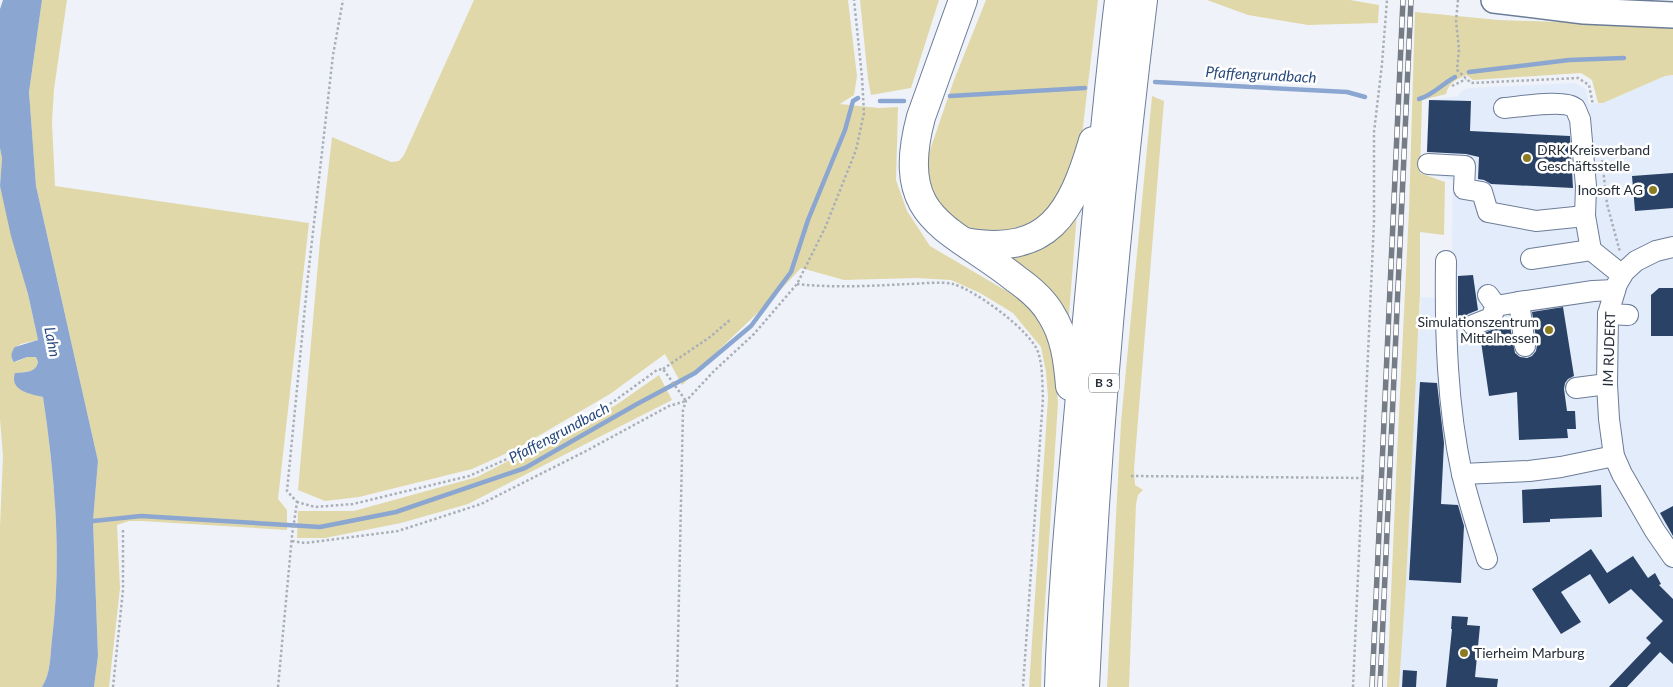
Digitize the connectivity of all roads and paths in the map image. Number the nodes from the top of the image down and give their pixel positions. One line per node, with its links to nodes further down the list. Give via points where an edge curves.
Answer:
1 (343, 0): 39 (path, via 333,55 287,491)
2 (854, 0): 23 (path, via 864,113 856,150 825,228)
3 (1119, 0): 12 (highway, B 3)
4 (1142, 0): 49 (highway, B 3, via 1104,380)
5 (1387, 0): 37 (path, via 1374,132 1374,221)
6 (1458, 0): 10 (path)
7 (1501, 1): 9 (main road, via 1584,11)
8 (959, 6): 17 (highway, B 3, via 918,127 913,157 920,198 926,209 945,230)
9 (1673, 15)
10 (1457, 70)
11 (1466, 79): 13 (path)
12 (1110, 81): 17 (highway, B 3, via 1078,186 1059,218 1047,230 1018,242 1000,246); 38 (highway, B 3)
13 (1452, 86)
14 (1504, 108): 16 (street, via 1568,104 1576,109 1580,119 1586,186)
15 (1428, 164): 16 (street, via 1465,166 1464,189 1482,192 1488,212 1536,221)
16 (1585, 216): 19 (street)
17 (964, 242): 38 (highway, B 3, via 1026,286 1058,326 1068,360)
18 (1673, 247): 22 (street, via 1643,257 1628,267)
19 (1591, 250): 20 (street); 22 (street)
20 (1531, 259)
21 (1446, 261): 35 (street, via 1446,328)
22 (1618, 282): 24 (street, via 1593,291); 25 (street, IM RUDERT)
23 (797, 284): 33 (path, via 754,334); 47 (path, via 952,284 978,296 1006,317 1038,351 1043,398)
24 (1518, 302): 28 (street, via 1492,300 1491,318); 29 (street)
25 (1608, 314): 26 (street); 31 (street, IM RUDERT)
26 (1628, 315)
27 (731, 319): 30 (path)
28 (1473, 325)
29 (1525, 346)
30 (663, 369): 33 (path); 39 (path, via 652,373 613,402 518,454 469,476 352,504 315,507)
31 (1607, 384): 32 (street); 34 (street, IM RUDERT)
32 (1576, 388)
33 (686, 401): 41 (path, via 669,406 480,504 398,531); 46 (path)
34 (1614, 456): 35 (street, via 1529,471); 42 (street, IM RUDERT)
35 (1462, 474): 43 (street)
36 (1131, 476): 37 (path)
37 (1364, 478): 50 (path)
38 (1072, 495): 48 (highway, B 3)
39 (297, 502): 41 (path)
40 (123, 530): 44 (path, via 123,590)
41 (292, 541): 45 (path)
42 (1673, 558)
43 (1487, 559)
44 (113, 687)
45 (278, 687)
46 (677, 687)
47 (1023, 687)
48 (1060, 687)
49 (1084, 687)
50 (1353, 687)

